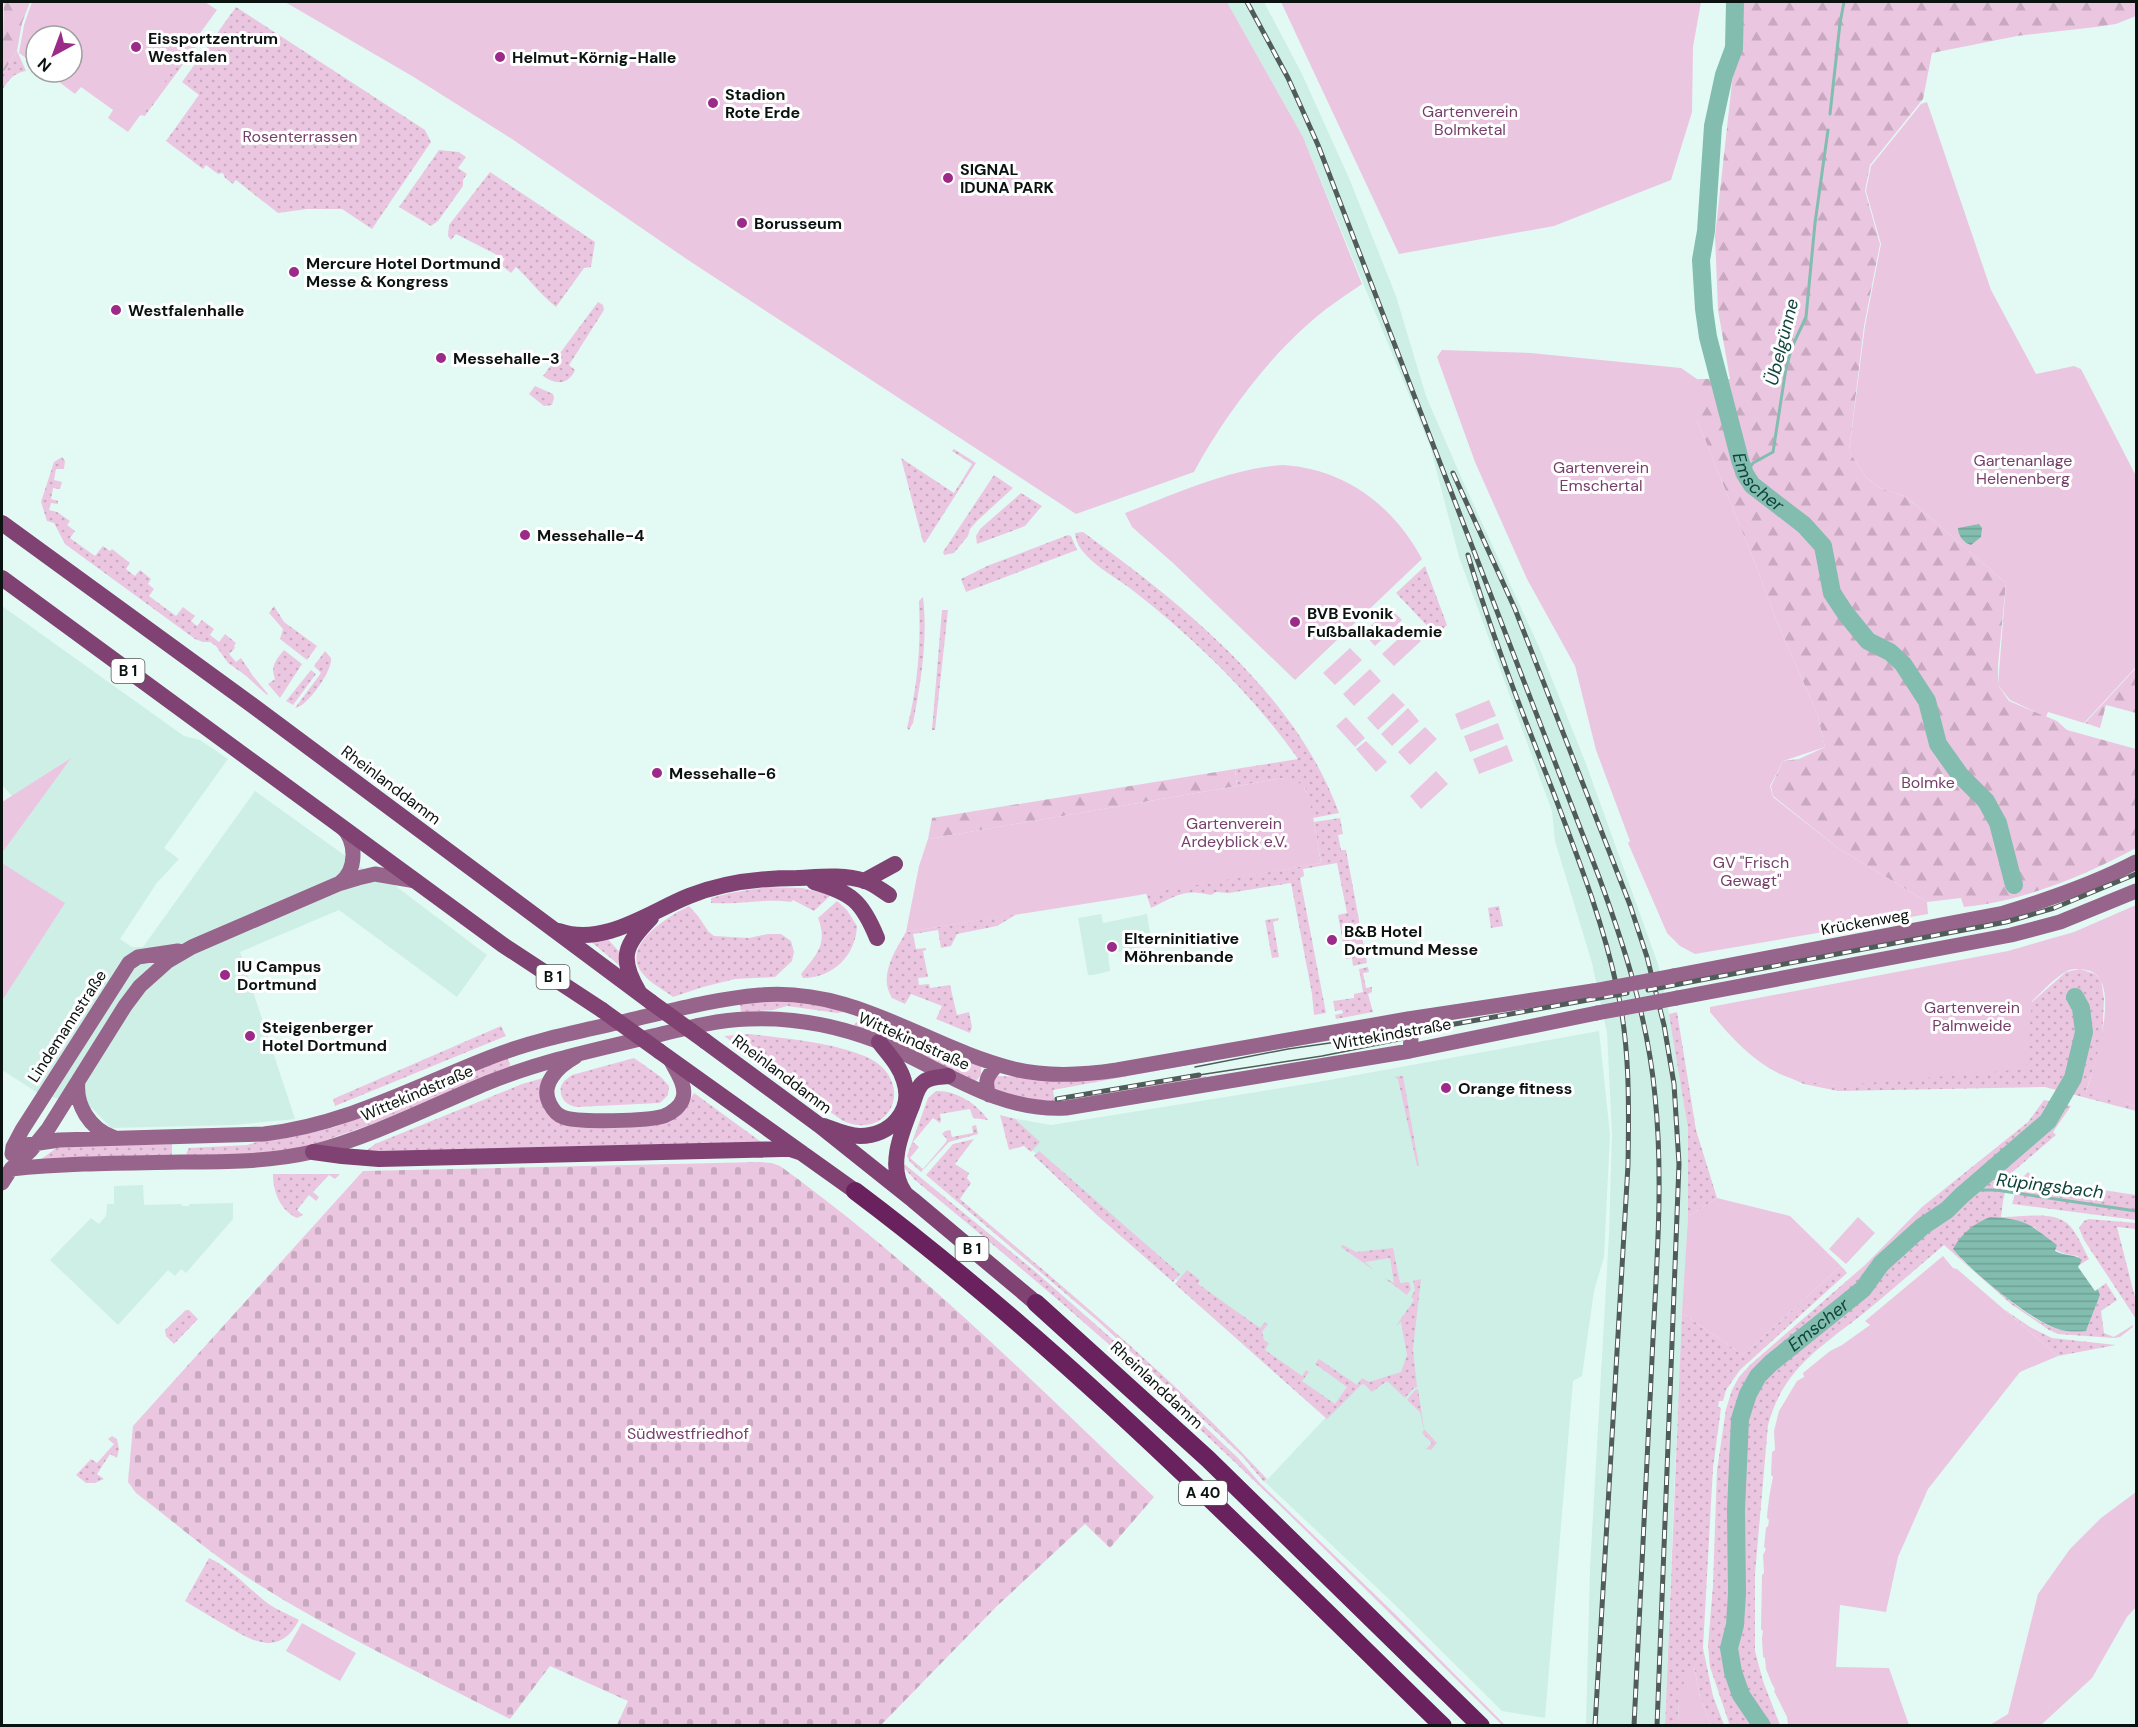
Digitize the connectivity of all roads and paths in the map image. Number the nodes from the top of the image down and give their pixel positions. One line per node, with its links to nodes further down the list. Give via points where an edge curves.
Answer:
1 (2, 523): 13 (main road, Rheinlanddamm / B 1)
2 (2, 578): 3 (main road, B 1)
3 (342, 828): 7 (main road, B 1); 9 (main road, via 352,846 352,862 348,875)
4 (2136, 862): 18 (main road, Krückenweg, bridge, via 2104,879 2004,913)
5 (895, 864): 8 (main road)
6 (799, 878): 8 (main road, B 1, via 822,875); 10 (main road, B 1); 12 (main road, B 1, via 725,884)
7 (416, 881): 9 (main road, Lindemannstraße, via 375,874); 25 (main road, B 1, bridge)
8 (864, 881): 10 (main road, B 1, via 889,895)
9 (338, 885): 15 (main road, Lindemannstraße)
10 (833, 888): 14 (main road, B 1, via 862,906)
11 (2136, 891): 23 (main road, Wittekindstraße, bridge, via 2061,922 2011,935)
12 (658, 911): 13 (main road, B 1, via 600,934 567,933); 19 (main road, B 1, via 632,939 627,953 628,969)
13 (548, 925): 19 (main road, Rheinlanddamm / B 1)
14 (877, 938)
15 (192, 947): 16 (main road, Lindemannstraße); 17 (main road, Lindemannstraße)
16 (138, 957): 17 (main road, via 152,962 154,968); 35 (main road, Lindemannstraße, via 129,963)
17 (149, 977): 29 (main road, Lindemannstraße, via 125,1006)
18 (1593, 990): 20 (main road, Wittekindstraße)
19 (645, 997): 31 (main road, Rheinlanddamm / B 1, bridge)
20 (1408, 1019): 23 (main road); 27 (main road, Wittekindstraße, via 1094,1073 1036,1073)
21 (879, 1042): 24 (main road, Wittekindstraße, via 820,1023 753,1018 714,1022); 28 (main road, Wittekindstraße); 31 (main road, B 1, via 904,1081 906,1100 898,1120 880,1132 860,1136)
22 (528, 1044): 26 (main road, via 517,1052 516,1060 521,1065); 27 (main road, Wittekindstraße, via 724,999 762,995 820,998 863,1009); 32 (main road, Wittekindstraße, via 311,1127 264,1134)
23 (1410, 1051): 30 (main road, Wittekindstraße, via 1066,1108 1028,1106)
24 (582, 1053): 25 (main road, B 1, via 555,1073 547,1094 560,1116 581,1121 655,1118 670,1113 682,1101 684,1090); 26 (main road, Wittekindstraße)
25 (664, 1055): 37 (main road, B 1)
26 (538, 1064): 36 (main road, Wittekindstraße)
27 (998, 1065): 30 (main road, via 986,1081)
28 (948, 1076): 30 (main road, Wittekindstraße); 42 (main road, via 921,1083 902,1131 897,1166 900,1186)
29 (78, 1079): 33 (main road, via 78,1098 89,1119); 34 (main road, Lindemannstraße)
30 (989, 1095)
31 (819, 1125): 42 (main road, Rheinlanddamm / B 1)
32 (185, 1137): 33 (main road, Wittekindstraße); 38 (main road, via 179,1147)
33 (116, 1138): 34 (main road, Wittekindstraße)
34 (37, 1143): 35 (main road, Wittekindstraße); 39 (main road, Lindemannstraße)
35 (13, 1147): 39 (main road, Lindemannstraße)
36 (312, 1152): 37 (main road, via 380,1159 782,1149); 38 (main road, Wittekindstraße, via 259,1161)
37 (802, 1153): 41 (main road, B 1)
38 (181, 1162): 39 (main road, Wittekindstraße)
39 (11, 1169): 40 (main road, Lindemannstraße)
40 (2, 1183)
41 (855, 1191): 44 (highway, A 40, via 960,1274 1107,1402)
42 (907, 1195): 43 (main road, Rheinlanddamm / B 1)
43 (1036, 1303): 45 (highway, Rheinlanddamm / A 40, via 1208,1459)
44 (1443, 1725)
45 (1481, 1725)

